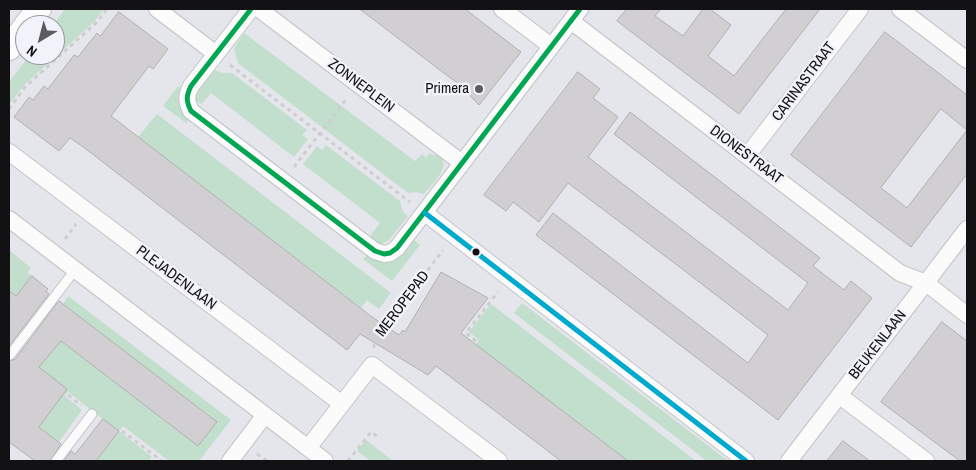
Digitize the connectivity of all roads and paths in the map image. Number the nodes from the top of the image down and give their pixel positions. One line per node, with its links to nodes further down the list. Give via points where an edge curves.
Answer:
1 (107, 9): 13 (path, via 26,87)
2 (157, 9): 10 (street)
3 (251, 9): 10 (street)
4 (259, 9): 12 (street, ZONNEPLEIN)
5 (502, 9): 9 (street)
6 (860, 9): 16 (street, CARINASTRAAT)
7 (900, 9): 11 (street)
8 (575, 15): 9 (street); 16 (street, DIONESTRAAT)
9 (551, 46): 17 (street)
10 (216, 54): 14 (path); 18 (street, via 187,94 186,101 191,111)
11 (967, 60)
12 (358, 84): 14 (path); 17 (street, ZONNEPLEIN)
13 (9, 110)
14 (320, 133): 18 (path); 20 (path)
15 (9, 152): 19 (street, PLEJADENLAAN)
16 (747, 156): 27 (street, DIONESTRAAT, via 900,273)
17 (462, 163): 20 (street)
18 (283, 182): 20 (street, via 375,251 384,254 397,248)
19 (86, 210): 24 (path); 33 (street, PLEJADENLAAN)
20 (425, 213): 23 (street)
21 (9, 219): 24 (street)
22 (967, 230): 27 (street, BEUKENLAAN)
23 (454, 235): 26 (street); 31 (path, MEROPEPAD, via 374,342)
24 (54, 253): 25 (street)
25 (75, 270): 30 (lane); 35 (street)
26 (508, 277): 29 (path, via 466,333); 45 (street)
27 (926, 283): 28 (street, DIONESTRAAT); 32 (street, BEUKENLAAN)
28 (967, 314)
29 (476, 341)
30 (10, 355)
31 (372, 365): 33 (street); 44 (street)
32 (840, 396): 46 (street, BEUKENLAAN); 47 (street)
33 (342, 404): 38 (street)
34 (92, 414): 39 (lane)
35 (266, 415): 38 (street); 41 (street)
36 (122, 432): 40 (path)
37 (378, 437): 43 (path, via 371,432)
38 (308, 448): 42 (street)
39 (56, 461)
40 (162, 461)
41 (230, 461)
42 (326, 461)
43 (348, 461)
44 (499, 461)
45 (746, 461)
46 (789, 461)
47 (926, 461)

